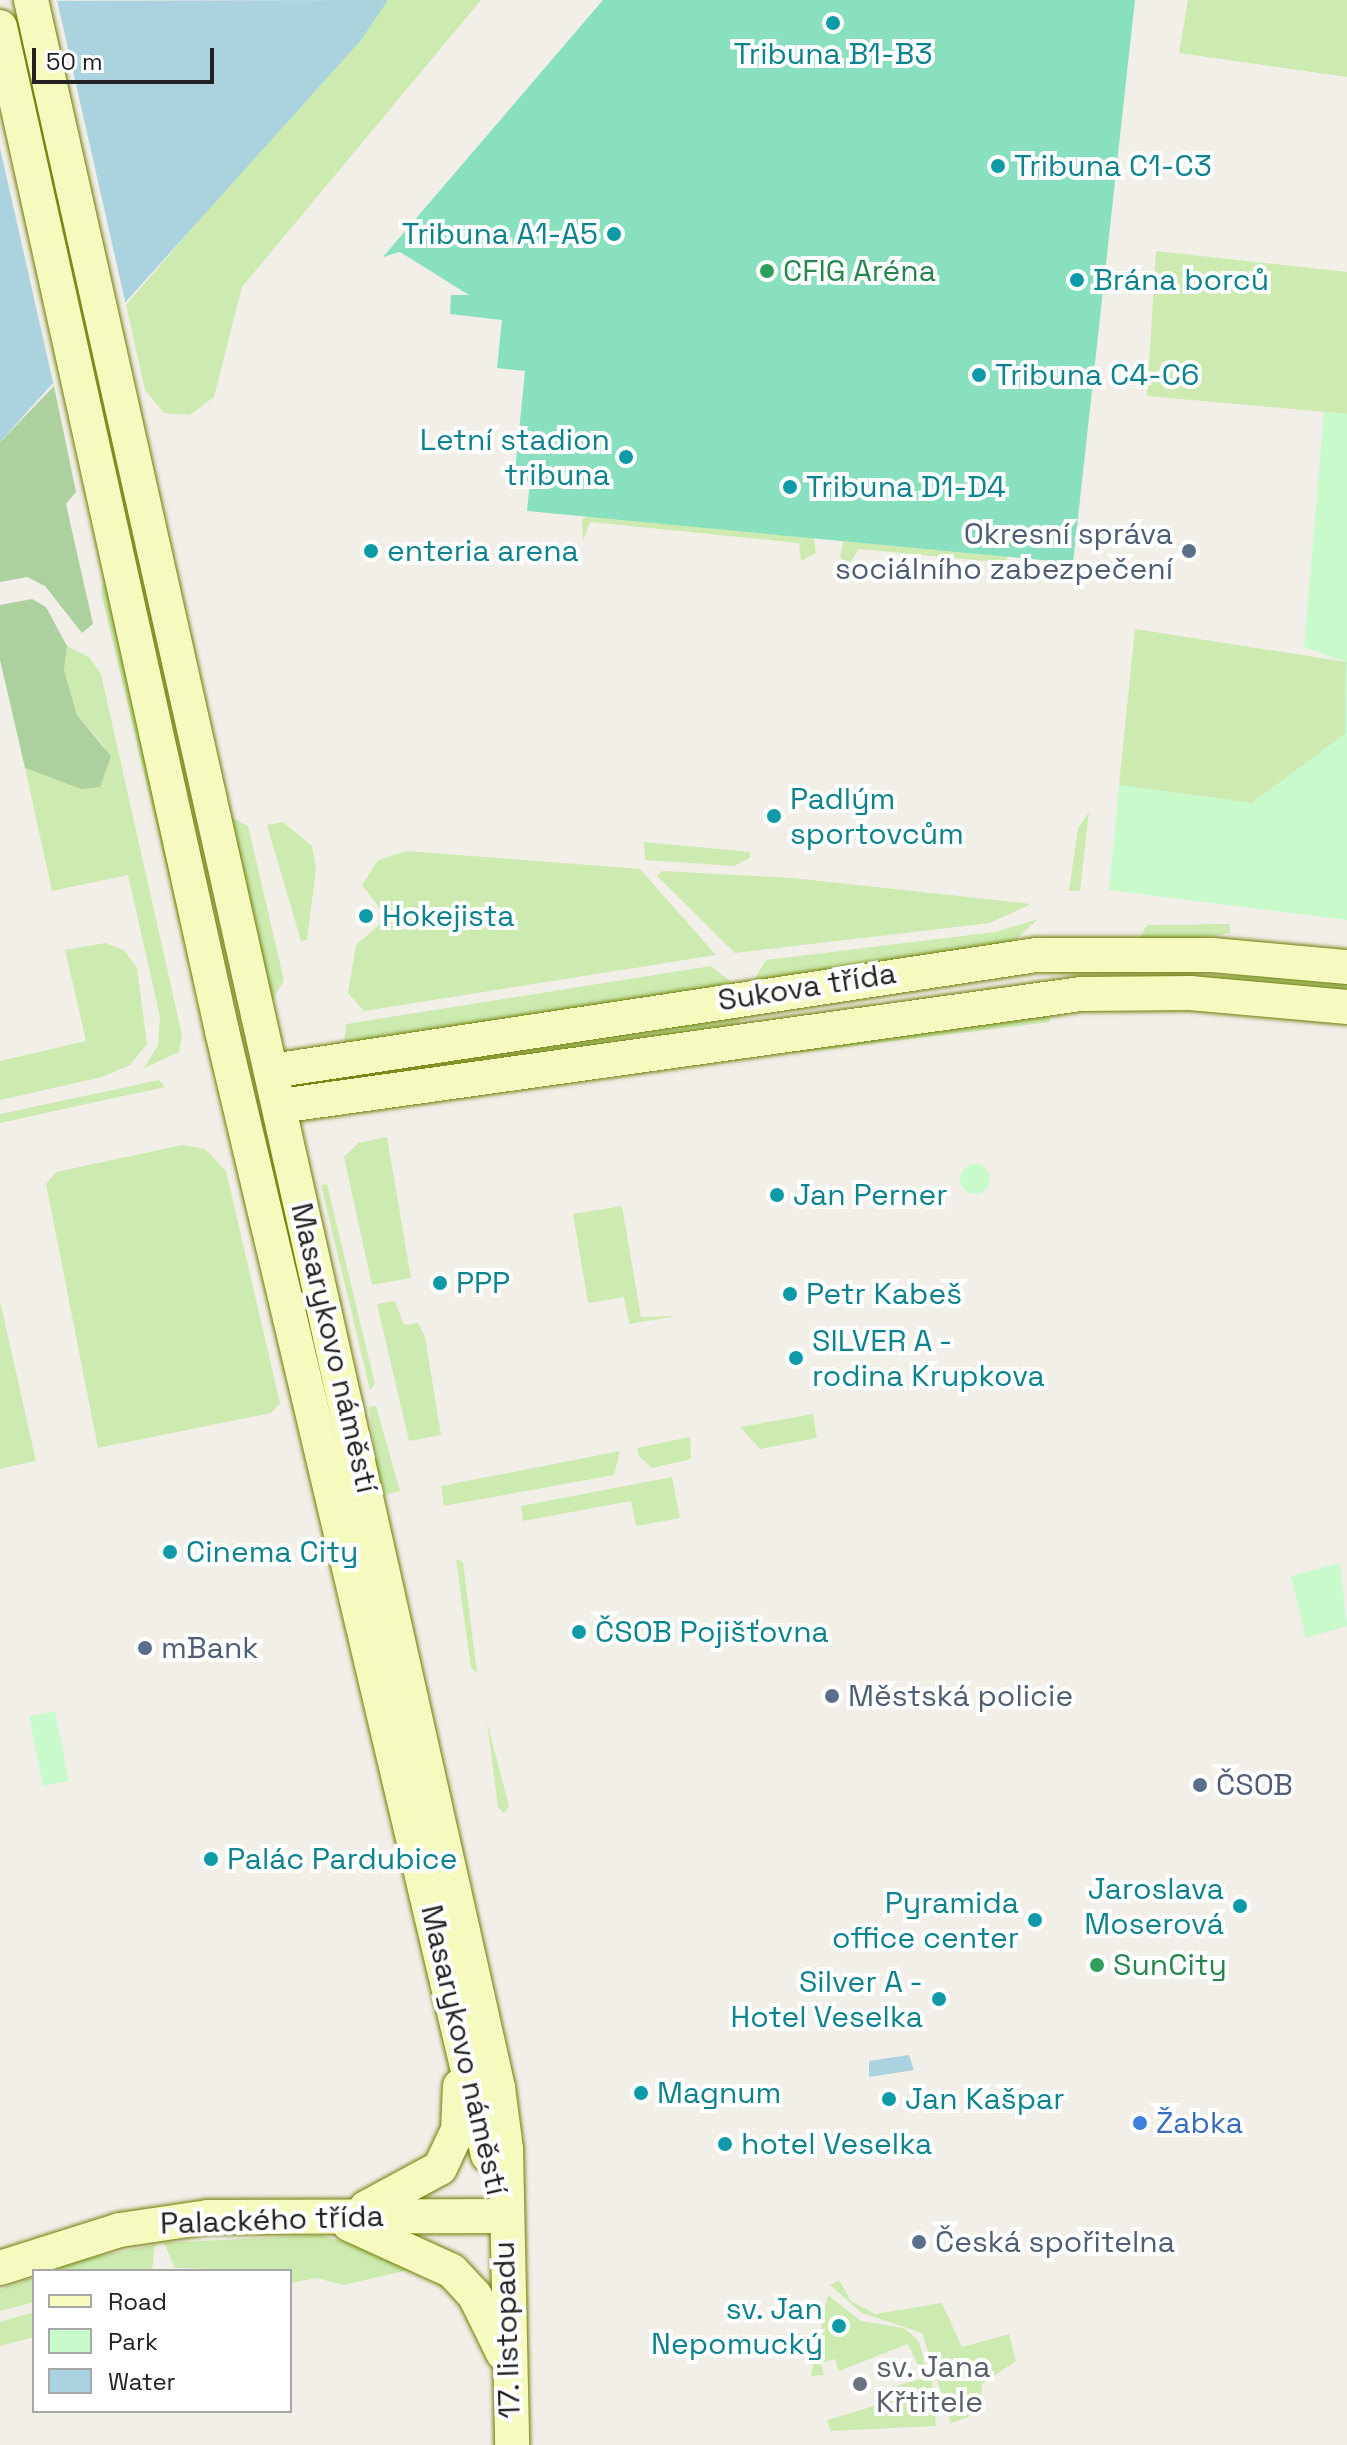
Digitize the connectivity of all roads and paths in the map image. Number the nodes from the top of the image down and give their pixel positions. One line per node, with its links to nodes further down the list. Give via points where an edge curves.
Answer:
1 (31, 0): 5 (main road, Masarykovo náměstí)
2 (0, 27): 7 (main road, Masarykovo náměstí, via 242,1108)
3 (1347, 967): 5 (main road, Sukova třída, via 1198,954 1036,955)
4 (1347, 1007): 6 (main road, Sukova třída, via 1190,993 1081,994)
5 (272, 1071): 6 (main road, Masarykovo náměstí)
6 (280, 1106): 9 (main road, Masarykovo náměstí, via 486,2030 505,2135)
7 (457, 2022): 8 (main road, via 460,2122 444,2161 400,2195); 9 (main road, Masarykovo náměstí)
8 (315, 2216): 9 (main road, Palackého třída); 10 (main road, Palackého třída, via 155,2223); 11 (main road, via 393,2239 452,2271 480,2305)
9 (502, 2216): 11 (main road, 17. listopadu)
10 (0, 2268)
11 (511, 2371): 12 (main road, 17. listopadu)
12 (512, 2445)

